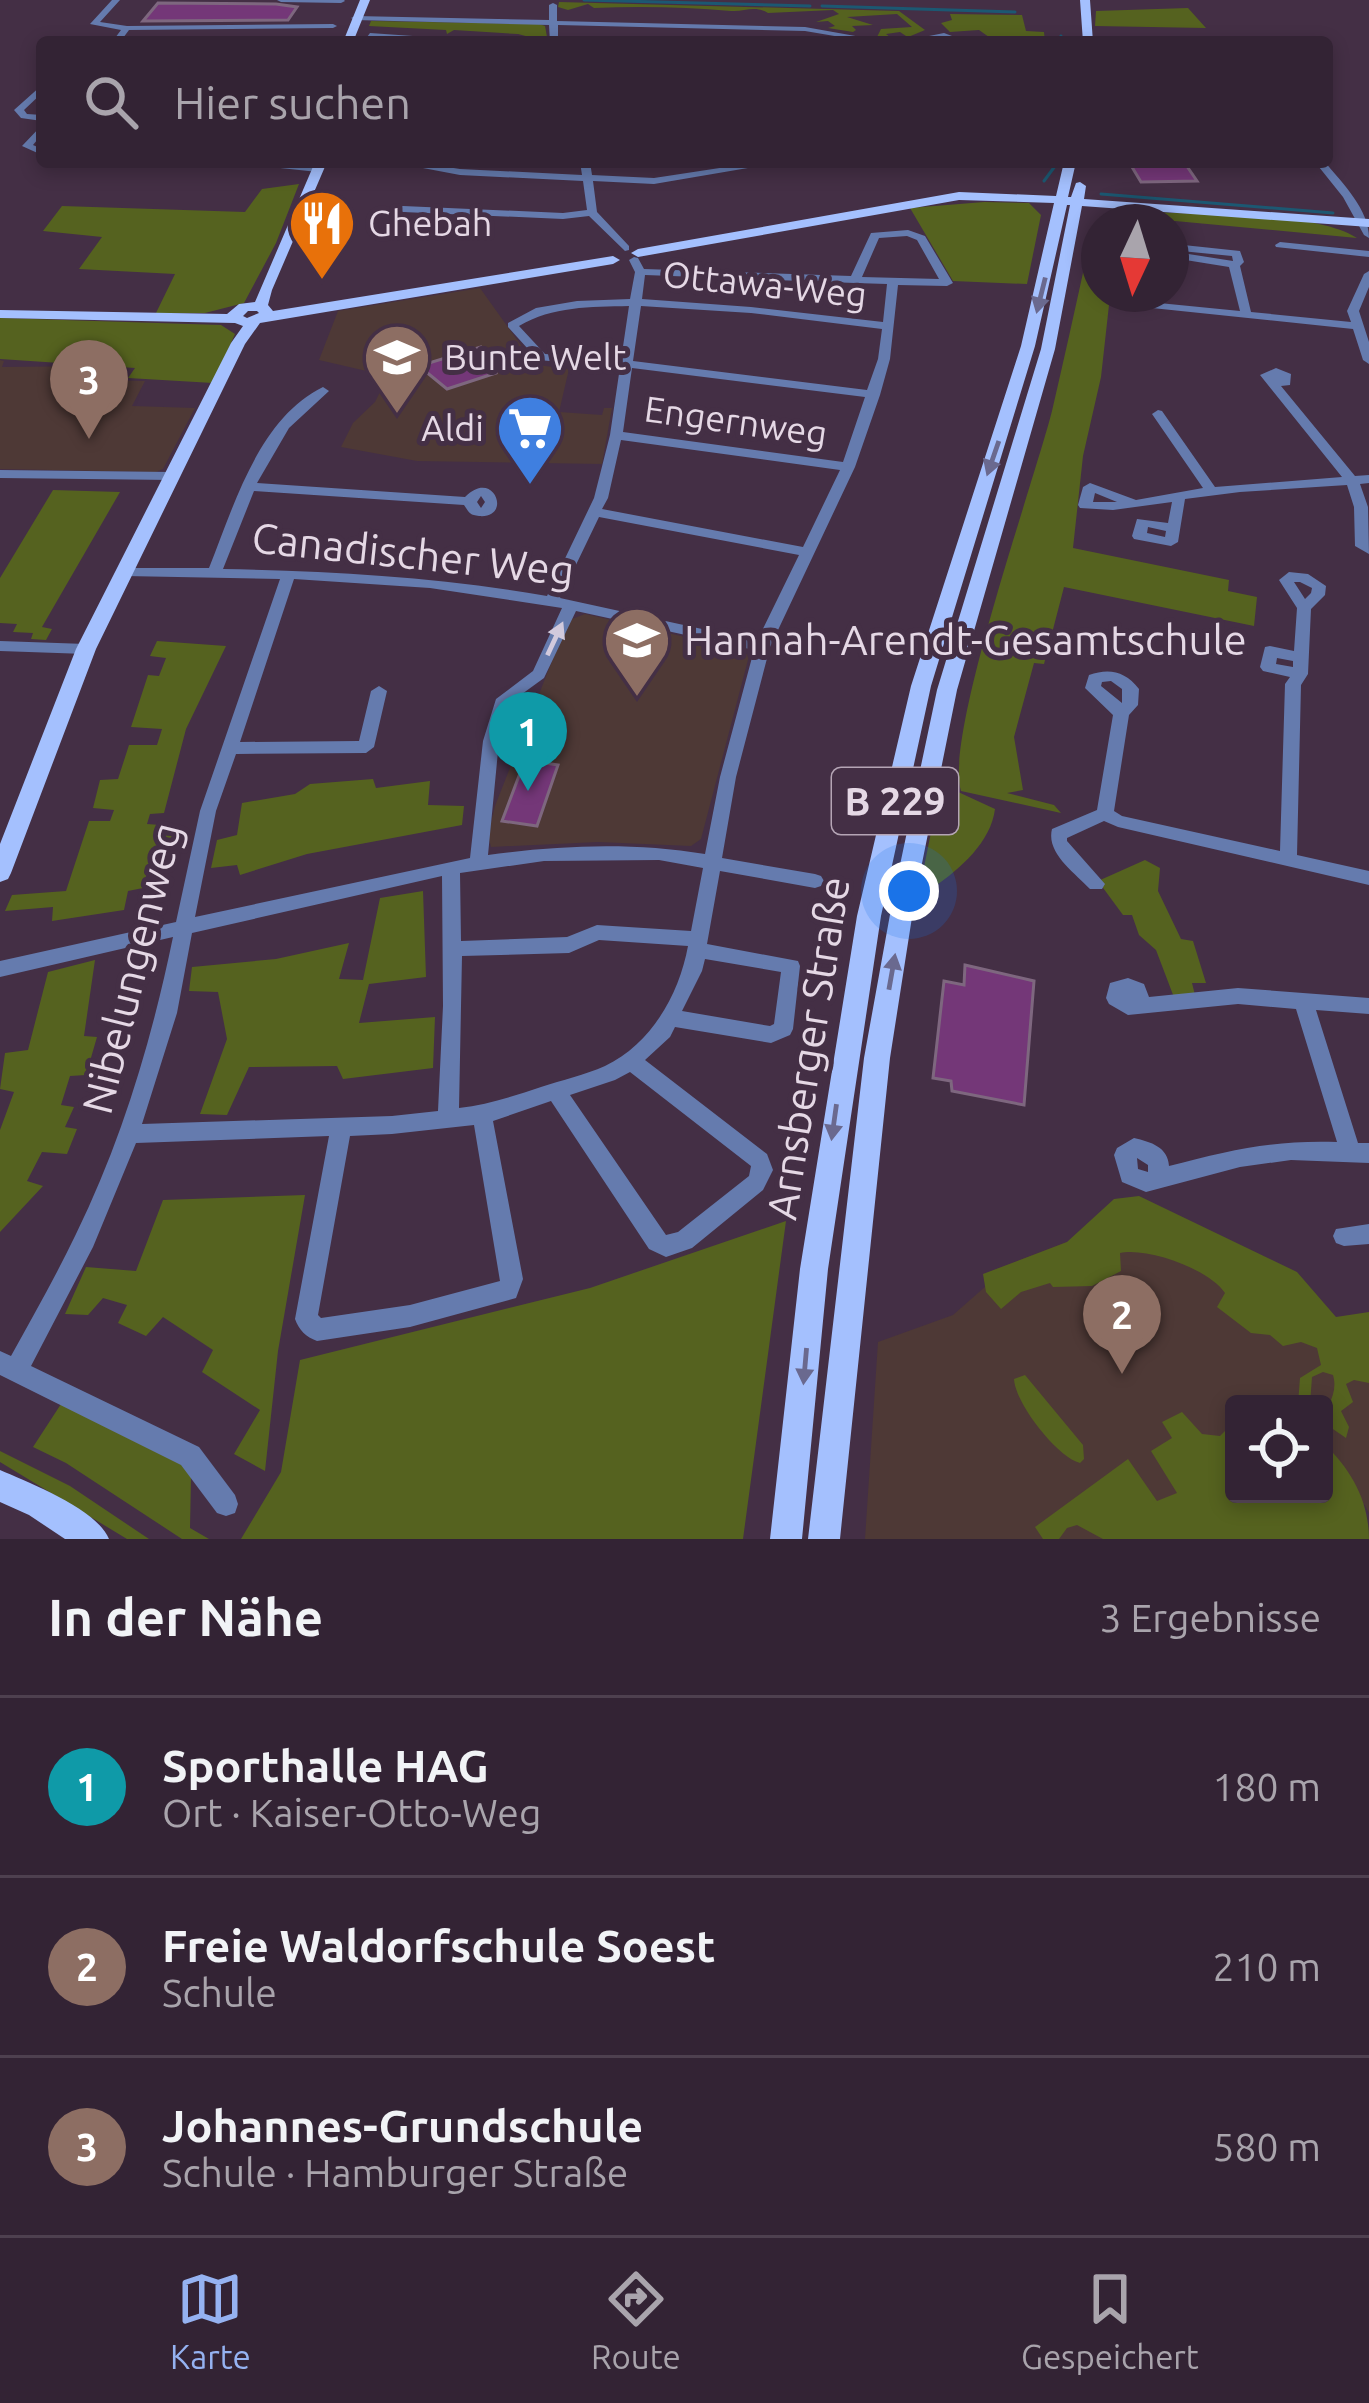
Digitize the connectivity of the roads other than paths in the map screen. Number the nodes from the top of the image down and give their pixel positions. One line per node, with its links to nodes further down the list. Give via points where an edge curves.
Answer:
1 (116, 0): 11 (street, via 94,24)
2 (281, 0): 3 (street)
3 (341, 0): 10 (street)
4 (365, 0): 8 (main road)
5 (1072, 0): 23 (main road)
6 (1085, 0): 24 (main road)
7 (553, 5): 9 (street)
8 (355, 18): 9 (street); 18 (main road)
9 (552, 23): 13 (street); 20 (street)
10 (333, 26): 12 (street); 17 (street)
11 (127, 28): 12 (street); 15 (street)
12 (298, 29): 16 (street)
13 (805, 29): 21 (street); 22 (street)
14 (370, 34): 19 (street)
15 (121, 36)
16 (294, 36)
17 (327, 36)
18 (350, 36)
19 (395, 36)
20 (553, 36)
21 (804, 36)
22 (848, 36)
23 (1074, 36)
24 (1088, 36)
25 (36, 95): 26 (street)
26 (19, 114): 27 (street); 28 (street)
27 (36, 117)
28 (2, 118)
29 (318, 168): 60 (main road)
30 (434, 168): 37 (street)
31 (586, 168): 37 (street)
32 (742, 168): 37 (street, via 665,181)
33 (1064, 168): 38 (main road, via 1052,183)
34 (1069, 168): 40 (main road, Arnsberger Straße / B 229)
35 (1082, 168): 40 (main road, Arnsberger Straße / B 229)
36 (1324, 168): 46 (street)
37 (587, 178): 45 (street)
38 (1026, 191): 39 (main road); 40 (main road)
39 (995, 195): 40 (main road); 51 (main road, via 895,205)
40 (1070, 200): 41 (main road); 42 (main road); 48 (main road, Arnsberger Straße / B 229); 131 (main road, Arnsberger Straße / B 229, one-way to 131, via 921,686 868,916 814,1269)
41 (1104, 204)
42 (1124, 204)
43 (403, 209): 45 (street)
44 (1189, 209): 46 (main road)
45 (592, 213): 51 (street)
46 (1367, 227)
47 (1081, 230): 48 (main road)
48 (1071, 240): 132 (main road, Arnsberger Straße / B 229, one-way to 48, via 877,1058 904,898 946,691 1048,349)
49 (1280, 245): 50 (street)
50 (1369, 254)
51 (625, 256): 54 (street); 57 (street); 60 (main road)
52 (1234, 266): 52 (street, via 1177,256 1174,247 1234,250); 62 (street)
53 (1369, 274): 56 (street)
54 (855, 280): 55 (street); 55 (street, via 875,235 888,232 921,238 947,283)
55 (893, 282): 64 (street)
56 (1364, 293): 59 (street)
57 (636, 301): 64 (street, Ottawa-Weg); 67 (street); 67 (street, Ottawa-Weg, via 566,307 512,326 542,357)
58 (1189, 308): 62 (street)
59 (1353, 311): 63 (street); 65 (street)
60 (253, 312): 61 (main road, via 195,319); 75 (main road)
61 (0, 314)
62 (1246, 314): 65 (street)
63 (1369, 314)
64 (888, 326): 70 (street)
65 (1354, 326): 66 (street)
66 (1369, 360)
67 (628, 365): 70 (street); 72 (street)
68 (1274, 382): 77 (street)
69 (323, 392): 78 (street, via 300,405 273,440)
70 (874, 395): 73 (street)
71 (1158, 414): 79 (street)
72 (616, 435): 73 (street, Engernweg); 83 (street)
73 (848, 467): 87 (street)
74 (0, 474): 75 (street)
75 (172, 476): 88 (main road)
76 (1369, 479): 77 (street)
77 (1352, 481): 79 (street); 85 (street)
78 (252, 487): 81 (street); 89 (street)
79 (1212, 492): 80 (street)
80 (1180, 500): 82 (street); 84 (street)
81 (468, 501)
82 (1135, 504)
83 (596, 512): 87 (street); 91 (street)
84 (1174, 528)
85 (1365, 535): 86 (street)
86 (1369, 550)
87 (809, 552): 95 (street)
88 (125, 571): 89 (street, Canadischer Weg); 96 (main road)
89 (215, 571): 90 (street, Canadischer Weg)
90 (289, 573): 91 (street, Canadischer Weg); 99 (street, Nibelungenweg)
91 (552, 600): 92 (street, Canadischer Weg)
92 (572, 604): 95 (street, Canadischer Weg); 103 (street, one-way to 92, via 499,712 510,691 539,674)
93 (1304, 608): 101 (street, via 1291,714)
94 (0, 646): 96 (street)
95 (762, 647): 102 (street)
96 (86, 649): 105 (main road)
97 (379, 692): 99 (street, via 366,747)
98 (1120, 713): 100 (street)
99 (228, 748): 109 (street, Nibelungenweg)
100 (1105, 814): 101 (street); 108 (street, via 1058,834)
101 (1288, 859): 106 (street)
102 (712, 860): 103 (street, via 599,850); 107 (street); 110 (street)
103 (478, 862): 104 (street)
104 (451, 867): 109 (street); 111 (street)
105 (0, 873)
106 (1369, 878)
107 (815, 880)
108 (1096, 884)
109 (184, 928): 112 (street); 122 (street, Nibelungenweg)
110 (699, 945): 111 (street, via 597,932 569,945); 116 (street); 116 (street, via 791,966 783,1029 771,1035)
111 (451, 949): 120 (street)
112 (0, 969)
113 (1304, 1001): 114 (street, via 1238,996); 115 (street); 123 (street)
114 (1135, 1006)
115 (1369, 1006)
116 (673, 1018): 117 (street)
117 (631, 1061): 118 (street); 118 (street, via 760,1161 756,1183 684,1241 657,1242)
118 (557, 1093): 119 (street)
119 (482, 1114): 120 (street); 121 (street, via 508,1289 317,1330 306,1319)
120 (448, 1118): 121 (street)
121 (340, 1127): 122 (street)
122 (129, 1134): 127 (street, Nibelungenweg, via 85,1240)
123 (1359, 1152): 124 (street, via 1291,1150)
124 (1158, 1177)
125 (1369, 1234): 126 (street)
126 (1344, 1236)
127 (8, 1366): 129 (street, via 190,1456)
128 (0, 1486): 130 (main road)
129 (226, 1504)
130 (93, 1539)
131 (786, 1539)
132 (824, 1539)

